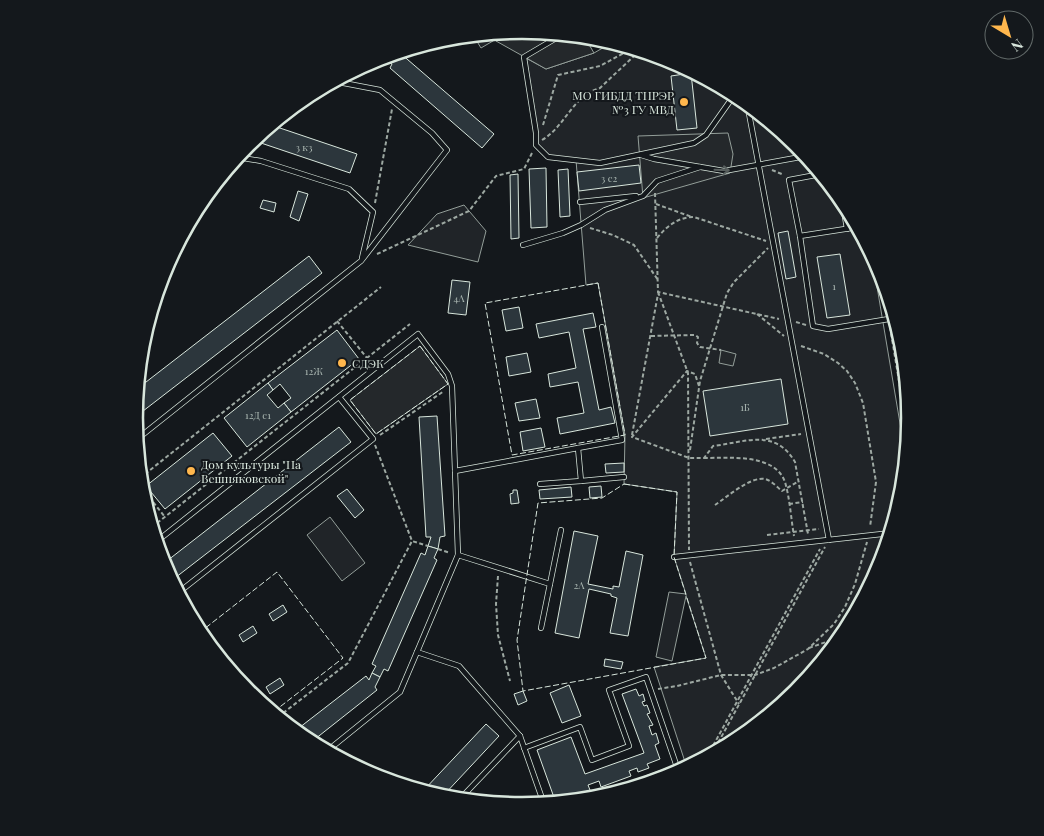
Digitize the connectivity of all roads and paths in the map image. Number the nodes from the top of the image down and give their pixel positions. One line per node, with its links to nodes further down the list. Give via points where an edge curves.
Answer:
1 (552, 40): 8 (lane, via 524,57)
2 (624, 53): 8 (path, via 600,66 558,75 542,128)
3 (633, 56): 9 (path, via 600,88 578,101 549,136)
4 (345, 83): 5 (lane, via 380,90)
5 (393, 101): 21 (path); 33 (lane, via 432,133 447,150)
6 (730, 101): 10 (lane, via 706,135 694,143)
7 (749, 114): 13 (lane)
8 (536, 133): 9 (lane)
9 (536, 145): 10 (lane, via 548,157 600,163); 33 (path, via 524,169 496,176 469,211)
10 (640, 155): 14 (lane)
11 (246, 158): 21 (lane, via 349,189)
12 (797, 158): 13 (lane)
13 (758, 165): 14 (lane, one-way to 13, via 724,172); 16 (path); 29 (lane)
14 (700, 167): 17 (lane)
15 (813, 176): 16 (lane)
16 (796, 179): 27 (lane, via 789,180)
17 (655, 182): 18 (lane); 20 (path)
18 (643, 196): 19 (lane); 24 (lane, via 605,210)
19 (580, 202)
20 (656, 204): 22 (path); 28 (path)
21 (373, 212): 33 (lane)
22 (694, 217): 28 (path, via 683,217 664,229); 29 (path)
23 (846, 221): 26 (lane)
24 (581, 225): 30 (lane); 34 (path, via 628,241 640,252)
25 (850, 228): 26 (lane)
26 (847, 229): 27 (lane)
27 (800, 236): 44 (lane)
28 (657, 238): 34 (path)
29 (770, 242): 31 (path); 41 (lane)
30 (523, 245)
31 (769, 247): 32 (path); 37 (path, via 734,282)
32 (770, 256)
33 (361, 261): 59 (lane)
34 (658, 280): 36 (path)
35 (381, 287): 40 (path)
36 (658, 292): 37 (path); 47 (path); 48 (path)
37 (723, 306): 38 (path); 50 (path)
38 (757, 314): 41 (path); 49 (path)
39 (888, 319): 44 (lane, via 828,329)
40 (337, 320): 52 (path); 68 (path)
41 (787, 320): 44 (path); 49 (lane)
42 (889, 322): 54 (path)
43 (410, 324): 52 (path)
44 (813, 326)
45 (602, 327): 61 (lane)
46 (786, 333): 49 (path)
47 (650, 336): 48 (path); 60 (path)
48 (674, 336): 50 (path, via 697,336 698,345); 53 (path)
49 (790, 341): 58 (lane); 86 (path, via 838,363 855,383 863,403 876,482)
50 (710, 348): 51 (path); 56 (path)
51 (721, 350)
52 (367, 358): 78 (path)
53 (687, 371): 56 (path, via 695,374); 60 (path); 65 (path)
54 (899, 385)
55 (452, 386): 57 (lane, via 448,374 418,334); 63 (path); 67 (lane)
56 (699, 386): 65 (path)
57 (339, 397): 63 (lane); 87 (lane)
58 (808, 433): 62 (path); 80 (lane)
59 (144, 434)
60 (632, 437): 61 (path); 65 (path)
61 (622, 438): 64 (lane)
62 (766, 439): 66 (path, via 713,446); 71 (path, via 790,455 795,462)
63 (373, 440): 89 (path); 99 (lane)
64 (578, 448): 67 (lane); 70 (lane)
65 (688, 458): 66 (path); 95 (path)
66 (704, 458): 73 (path, via 760,461 782,476)
67 (455, 471): 94 (lane)
68 (147, 473)
69 (624, 477): 70 (lane)
70 (581, 481): 72 (lane)
71 (799, 482): 73 (path); 75 (path)
72 (540, 484)
73 (786, 490): 76 (path); 77 (path, via 760,479 741,487)
74 (152, 500): 78 (path)
75 (803, 502): 76 (path); 82 (path)
76 (789, 504): 83 (path)
77 (715, 505)
78 (165, 516): 79 (path)
79 (158, 522)
80 (826, 528): 82 (path); 88 (lane)
81 (562, 530): 98 (lane)
82 (807, 530): 83 (path); 90 (path)
83 (793, 532): 85 (path); 91 (path)
84 (883, 534): 86 (lane)
85 (767, 535)
86 (869, 535): 88 (lane); 102 (path, via 845,607 834,624)
87 (162, 537)
88 (827, 540): 90 (lane); 105 (path)
89 (412, 541): 92 (path); 109 (path, via 348,663)
90 (810, 542): 91 (lane)
91 (795, 544): 95 (lane)
92 (428, 546)
93 (438, 549): 94 (path)
94 (458, 555): 97 (lane); 103 (lane)
95 (689, 555): 96 (lane); 104 (path)
96 (674, 557)
97 (499, 568): 98 (lane); 106 (path, via 498,636)
98 (550, 584): 100 (lane)
99 (183, 589)
100 (541, 628)
101 (829, 641): 102 (path)
102 (808, 648): 105 (path, via 774,668)
103 (417, 652): 110 (lane, via 459,666); 113 (lane, via 400,692)
104 (721, 675): 105 (path); 107 (path); 108 (path)
105 (753, 675): 108 (path)
106 (510, 681)
107 (651, 690): 114 (lane, via 646,677 609,690 629,746 592,760 580,728); 115 (lane)
108 (738, 703): 111 (path); 112 (path)
109 (284, 713)
110 (520, 736): 114 (lane); 116 (lane)
111 (718, 742)
112 (714, 745)
113 (333, 746)
114 (524, 748): 117 (lane)
115 (677, 764)
116 (466, 793)
117 (541, 796)

